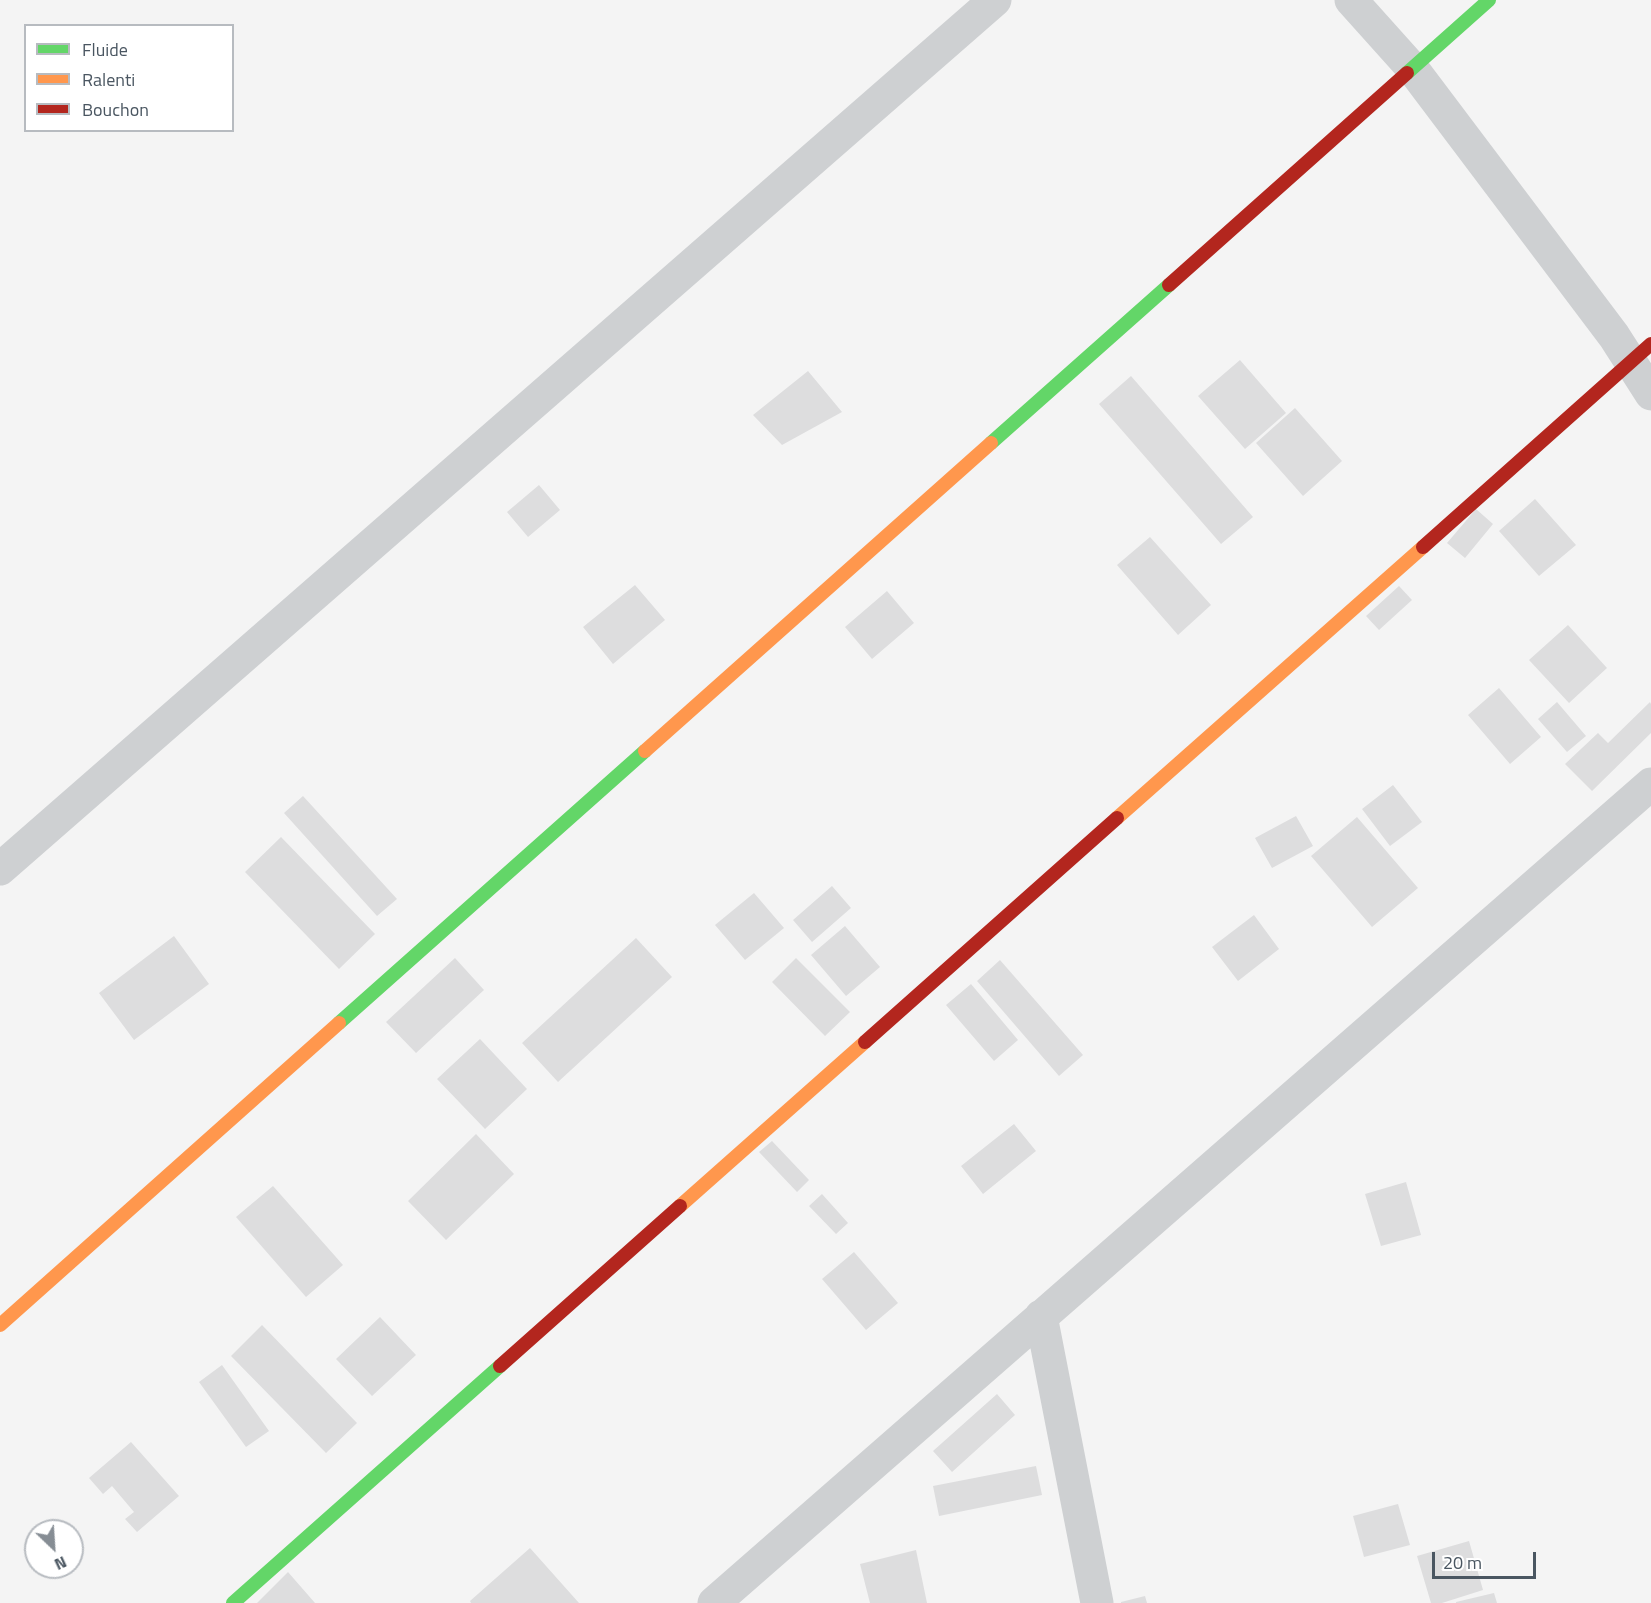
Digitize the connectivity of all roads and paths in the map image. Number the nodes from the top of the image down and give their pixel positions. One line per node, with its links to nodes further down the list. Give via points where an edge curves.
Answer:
1 (995, 0): 8 (street)
2 (1351, 0): 4 (street)
3 (1489, 0): 4 (street)
4 (1412, 68): 5 (street, via 1614,336); 10 (street)
5 (1641, 353): 6 (street); 11 (street)
6 (1651, 394)
7 (1651, 784): 9 (street)
8 (0, 868)
9 (1041, 1316): 12 (street); 13 (street)
10 (0, 1325)
11 (233, 1603)
12 (714, 1603)
13 (1098, 1603)

